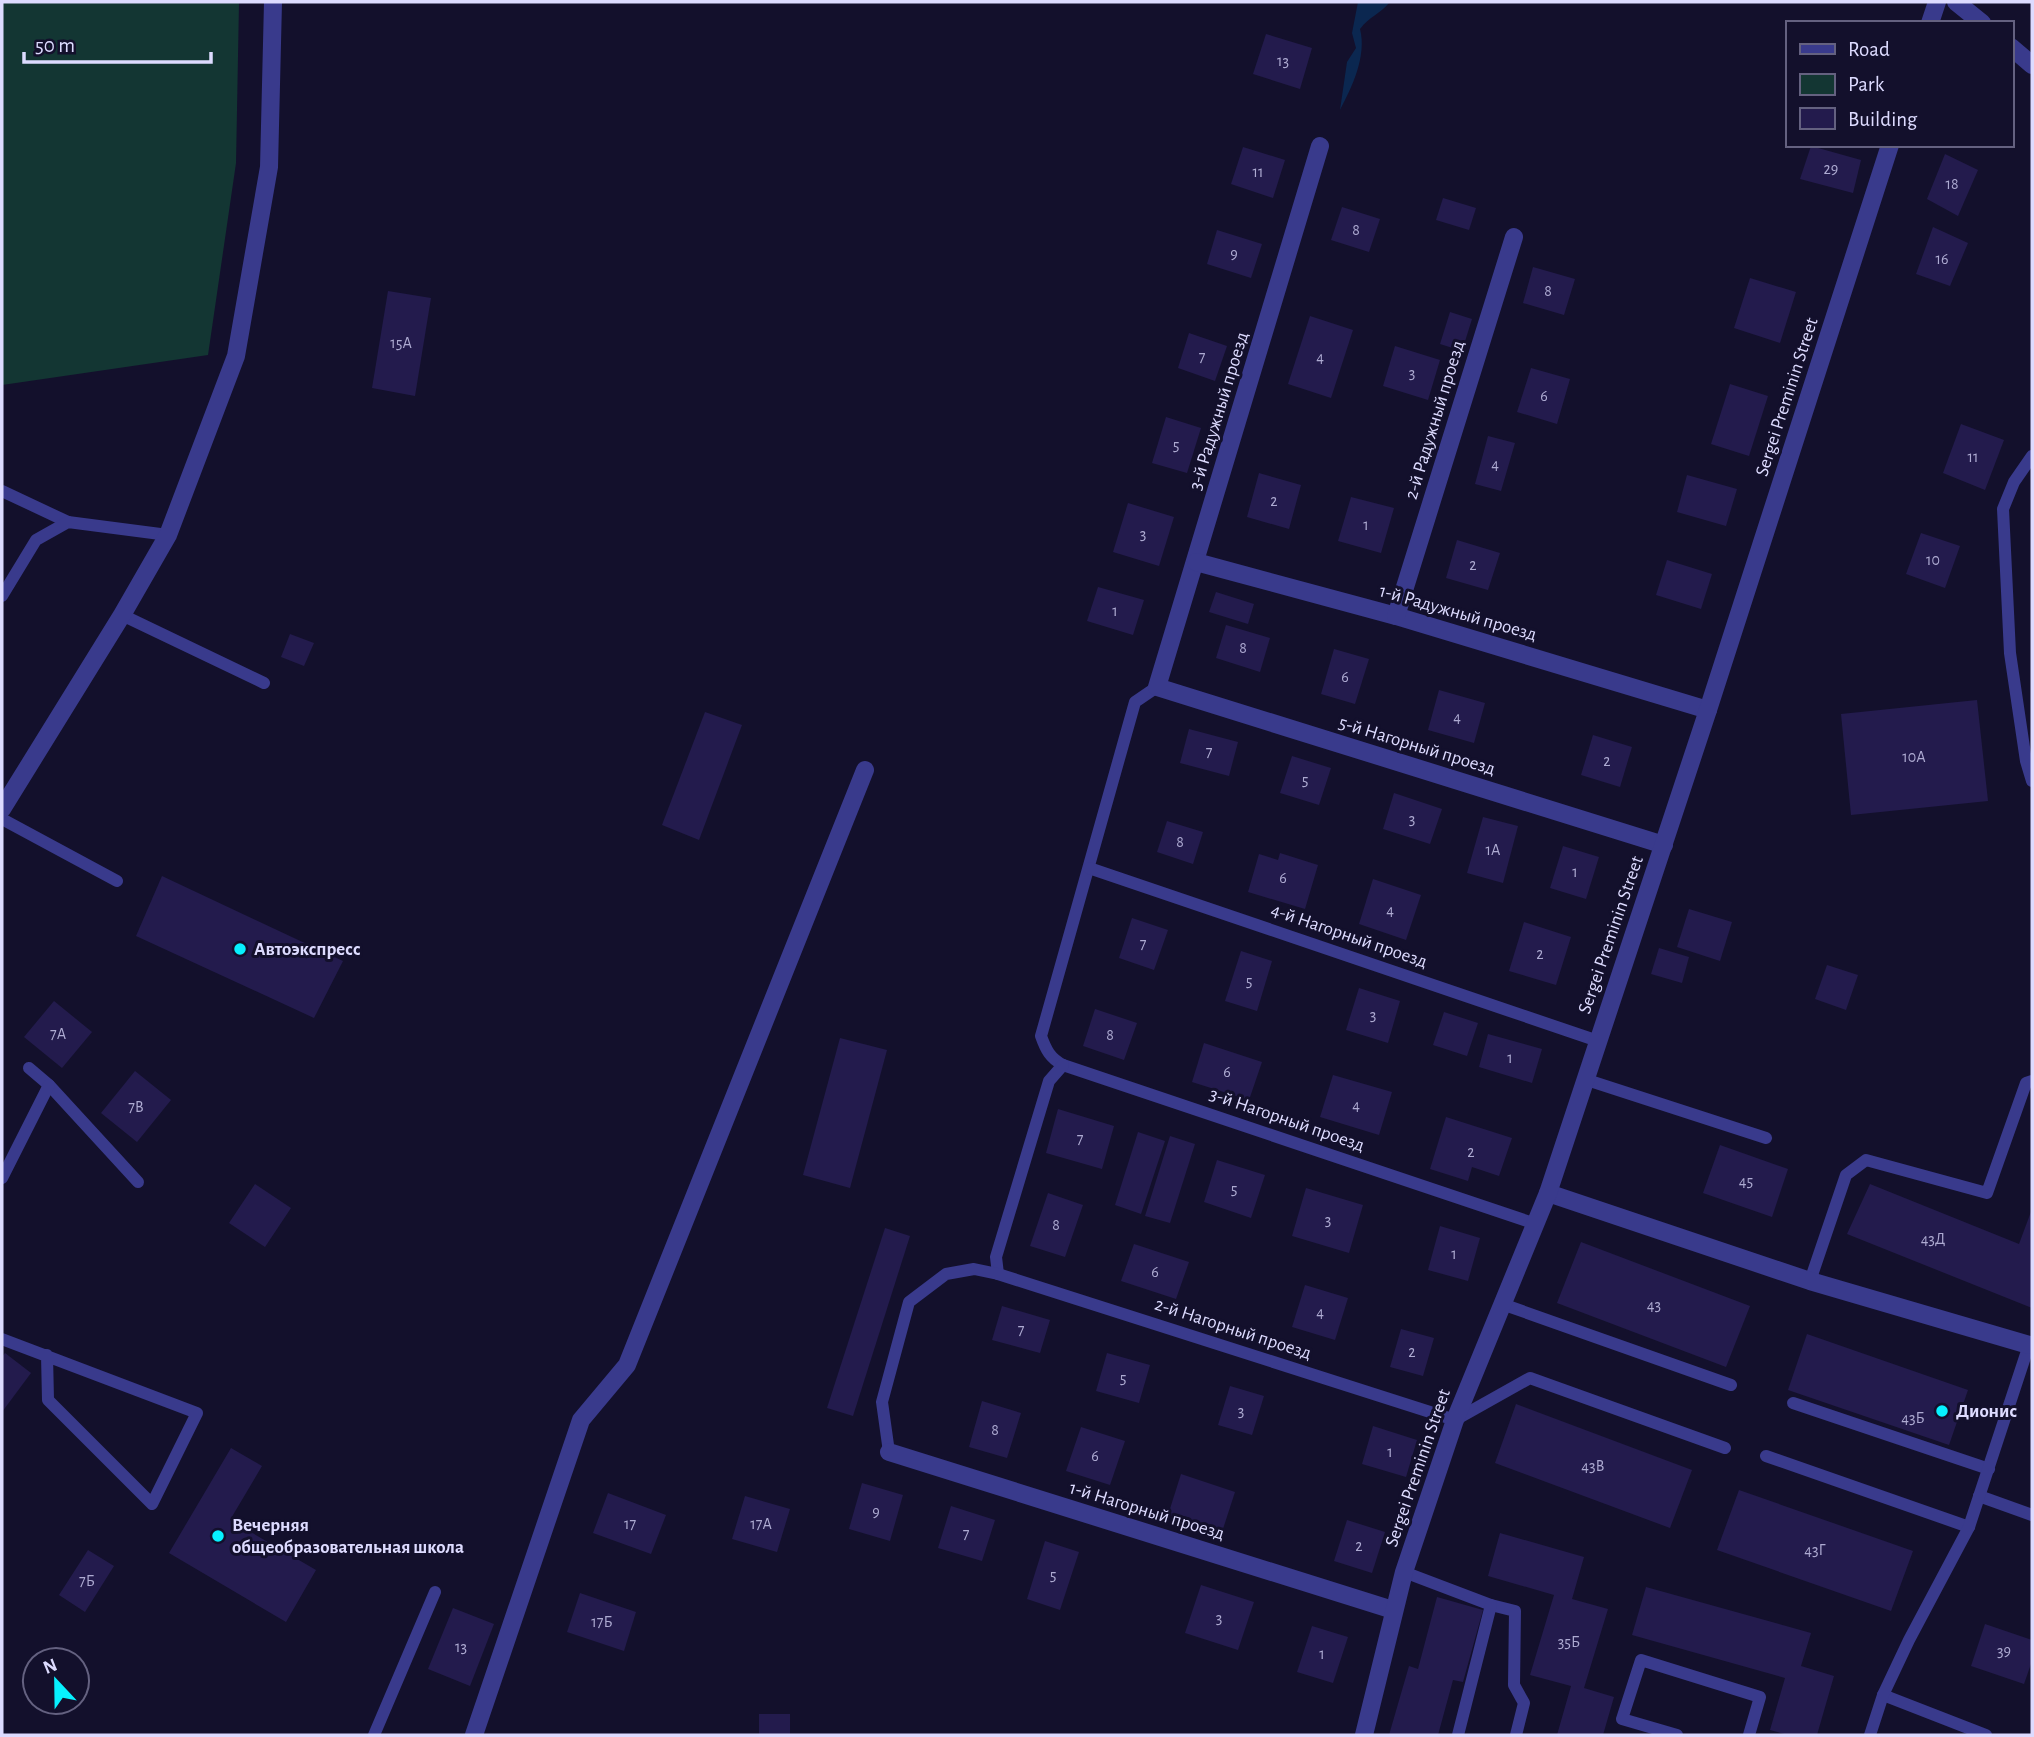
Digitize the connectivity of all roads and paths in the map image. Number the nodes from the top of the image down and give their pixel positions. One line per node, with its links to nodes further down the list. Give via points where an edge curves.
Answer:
1 (273, 2): 14 (street, via 269,167 236,356)
2 (1937, 2): 4 (street)
3 (1956, 2): 5 (street)
4 (1931, 21)
5 (1980, 21)
6 (2013, 49): 7 (street)
7 (2032, 65)
8 (1320, 146): 15 (street, 3-й Радужный проезд)
9 (1889, 147): 21 (street, Sergei Preminin Street)
10 (1514, 237): 18 (street, 2-й Радужный проезд)
11 (2032, 456): 23 (lane, via 2003,509 2010,653)
12 (2, 491): 13 (lane)
13 (68, 522): 14 (lane); 16 (lane, via 36,540)
14 (167, 535): 17 (street)
15 (1196, 562): 18 (street, 1-й Радужный проезд); 20 (street, 3-й Радужный проезд)
16 (2, 596)
17 (122, 615): 19 (lane); 24 (street)
18 (1396, 616): 21 (street, 1-й Радужный проезд)
19 (264, 682)
20 (1157, 687): 26 (street, 5-й Нагорный проезд); 27 (lane, via 1135,702)
21 (1708, 710): 26 (street, Sergei Preminin Street)
22 (865, 770): 62 (street, via 627,1365 581,1420)
23 (2032, 781)
24 (2, 809)
25 (2, 819): 28 (lane)
26 (1664, 845): 29 (street, Sergei Preminin Street)
27 (1089, 868): 29 (lane, 4-й Нагорный проезд); 30 (lane, via 1041,1036 1045,1049)
28 (117, 881)
29 (1598, 1041): 32 (street, Sergei Preminin Street)
30 (1063, 1066): 39 (lane, 3-й Нагорный проезд); 40 (lane, via 1049,1081 996,1257)
31 (29, 1068): 34 (lane)
32 (1584, 1079): 35 (lane); 38 (street, Sergei Preminin Street)
33 (2032, 1082): 41 (lane, via 2026,1083 1987,1193 1866,1160 1846,1175)
34 (49, 1085): 36 (lane); 37 (lane)
35 (1766, 1138)
36 (2, 1178)
37 (138, 1182)
38 (1548, 1193): 39 (street, Sergei Preminin Street); 41 (street)
39 (1536, 1224): 42 (street, Sergei Preminin Street)
40 (998, 1274): 48 (lane, 2-й Нагорный проезд); 50 (lane, 2-й Нагорный проезд, via 974,1269 946,1274 909,1302 882,1402)
41 (1811, 1281): 44 (street)
42 (1502, 1304): 46 (lane); 48 (street, Sergei Preminin Street)
43 (2, 1339): 45 (lane)
44 (2030, 1345): 52 (lane)
45 (47, 1355): 45 (lane, via 48,1400 152,1504 197,1413)
46 (1731, 1385)
47 (1793, 1403): 52 (lane)
48 (1455, 1420): 49 (lane, via 1530,1378); 56 (street, Sergei Preminin Street)
49 (1725, 1448)
50 (890, 1452): 59 (street, 1-й Нагорный проезд)
51 (1766, 1456): 55 (lane)
52 (1989, 1469): 53 (lane)
53 (1979, 1496): 54 (lane); 55 (lane)
54 (2032, 1516)
55 (1969, 1527): 60 (lane)
56 (1404, 1572): 58 (lane); 59 (street, Sergei Preminin Street)
57 (435, 1592): 61 (lane)
58 (1491, 1605): 64 (lane); 65 (lane, via 1515,1611 1514,1685 1524,1703)
59 (1393, 1610): 63 (street, Sergei Preminin Street)
60 (1883, 1695): 68 (lane); 69 (lane)
61 (374, 1735)
62 (474, 1735)
63 (1364, 1735)
64 (1458, 1735)
65 (1516, 1735)
66 (1678, 1735): 67 (lane, via 1622,1719 1641,1660 1760,1697)
67 (1749, 1735)
68 (1870, 1735)
69 (1986, 1735)

